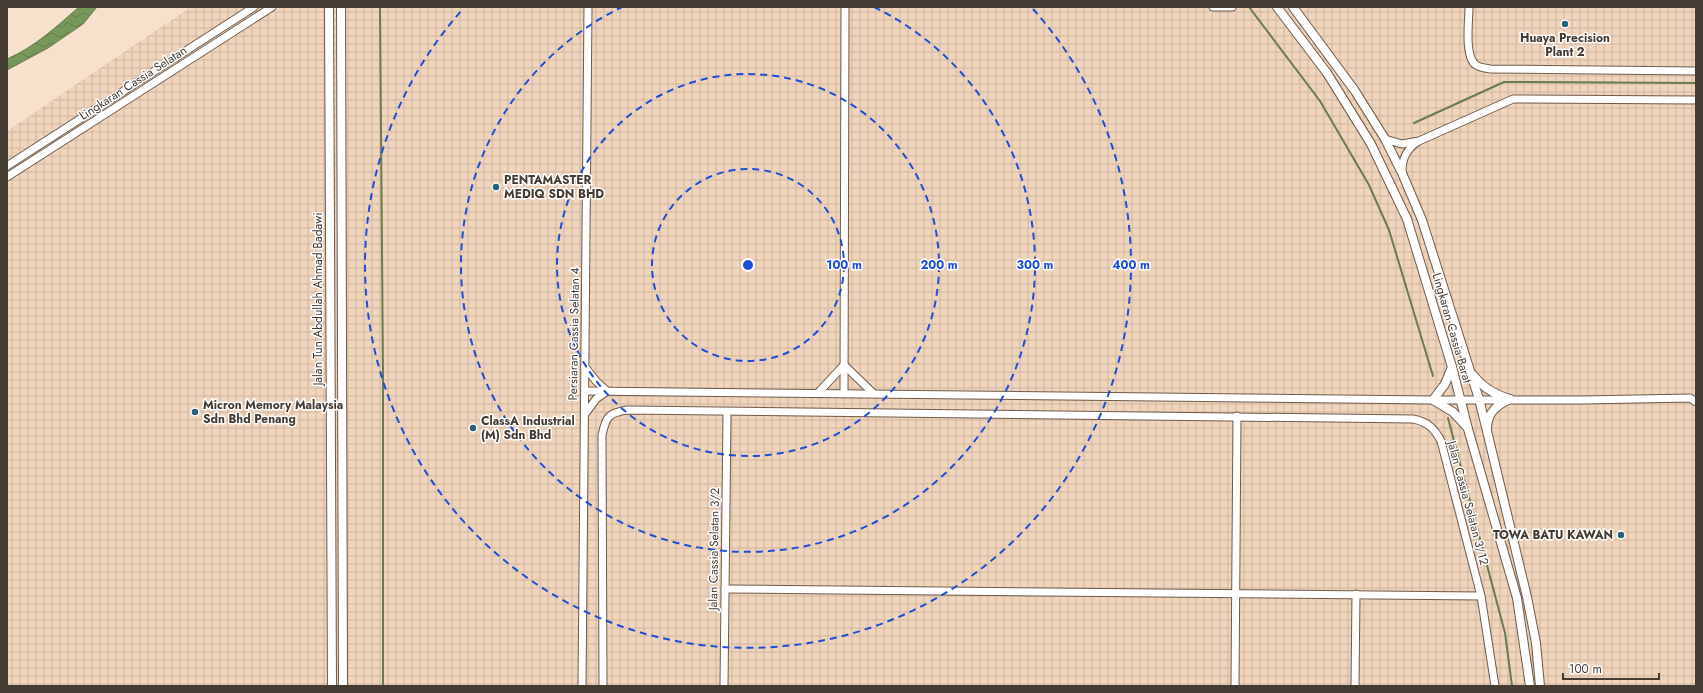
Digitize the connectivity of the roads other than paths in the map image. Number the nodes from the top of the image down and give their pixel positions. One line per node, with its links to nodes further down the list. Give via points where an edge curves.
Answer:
1 (254, 7): 16 (street, Lingkaran Cassia Selatan)
2 (272, 7): 18 (street, Lingkaran Cassia Selatan)
3 (329, 7): 19 (main road, Jalan Tun Abdullah Ahmad Badawi)
4 (341, 7): 20 (main road, Jalan Tun Abdullah Ahmad Badawi)
5 (588, 7): 22 (street, Persiaran Cassia Selatan 4)
6 (845, 7): 21 (street)
7 (1213, 7): 8 (street)
8 (1232, 7)
9 (1277, 7): 23 (main road, Lingkaran Cassia Barat, via 1326,73 1371,144 1407,219)
10 (1293, 7): 14 (main road, Lingkaran Cassia Barat, via 1355,91)
11 (1468, 7): 12 (street, via 1469,56 1481,67)
12 (1696, 71)
13 (1696, 100): 15 (street, via 1513,99)
14 (1385, 139): 15 (street, via 1402,144); 17 (main road, Lingkaran Cassia Barat)
15 (1419, 141): 17 (street, via 1405,154)
16 (7, 166)
17 (1402, 173): 24 (main road, Lingkaran Cassia Barat, via 1422,220)
18 (7, 177)
19 (330, 228): 20 (main road, via 337,225); 44 (main road, Jalan Tun Abdullah Ahmad Badawi)
20 (342, 231): 45 (main road, Jalan Tun Abdullah Ahmad Badawi)
21 (844, 365): 27 (street); 28 (street); 29 (street)
22 (585, 367): 25 (street, Persiaran Cassia Selatan 4); 26 (street)
23 (1452, 367): 30 (main road, Lingkaran Cassia Barat); 33 (main road, via 1446,384)
24 (1470, 372): 31 (main road, Lingkaran Cassia Barat); 32 (main road, via 1487,390)
25 (585, 391): 26 (street); 36 (street, Persiaran Cassia Selatan 4)
26 (607, 391): 27 (street); 36 (street, via 596,399)
27 (818, 393): 28 (street)
28 (844, 393): 29 (street)
29 (874, 394): 33 (street)
30 (1460, 399): 31 (street); 33 (street); 38 (main road, Lingkaran Cassia Barat)
31 (1479, 399): 32 (street); 39 (main road, Lingkaran Cassia Barat)
32 (1510, 399): 34 (street, via 1690,398); 39 (main road, via 1500,403 1492,411)
33 (1433, 400): 38 (main road, via 1453,412)
34 (1696, 402)
35 (727, 412): 37 (street, Jalan Cassia Selatan 3/12); 40 (street, Jalan Cassia Selatan 3/2); 47 (street, Jalan Cassia Selatan 3/12, via 627,410 615,412 606,420 602,435)
36 (585, 414): 46 (street, Persiaran Cassia Selatan 4)
37 (1237, 416): 41 (street); 43 (street, Jalan Cassia Selatan 3/12, via 1413,419 1425,422 1435,430 1441,441)
38 (1468, 429): 52 (main road, Lingkaran Cassia Barat, via 1517,598)
39 (1487, 431): 53 (main road, Lingkaran Cassia Barat, via 1527,597 1536,643)
40 (725, 588): 41 (street); 48 (street, Jalan Cassia Selatan 3/2)
41 (1236, 593): 42 (street); 49 (street)
42 (1356, 594): 43 (street); 50 (street)
43 (1481, 596): 51 (street, Jalan Cassia Selatan 3/12)
44 (332, 686)
45 (343, 686)
46 (582, 686)
47 (603, 686)
48 (724, 686)
49 (1235, 686)
50 (1355, 686)
51 (1495, 686)
52 (1530, 686)
53 (1540, 686)

